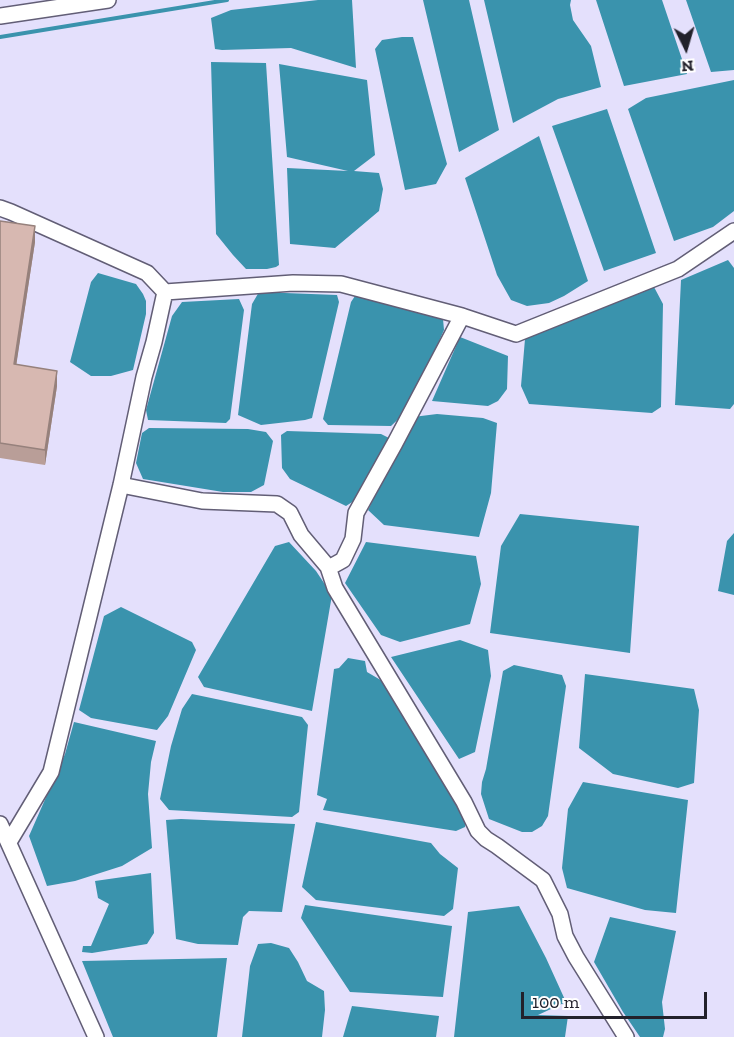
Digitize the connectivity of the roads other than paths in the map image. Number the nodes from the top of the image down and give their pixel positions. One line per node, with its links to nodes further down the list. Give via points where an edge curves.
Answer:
1 (108, 0): 2 (street)
2 (0, 16)
3 (0, 208): 5 (street, via 147,273)
4 (734, 231): 6 (street, via 678,269 516,333)
5 (165, 292): 6 (street, via 293,283 341,284); 7 (street)
6 (462, 316): 8 (street, via 356,513 353,539 343,560)
7 (121, 485): 8 (street, via 202,501 277,504 290,513 301,535); 10 (street, via 51,771)
8 (328, 567): 12 (street, via 335,588 464,801 478,831 543,880 576,957)
9 (0, 824): 10 (street)
10 (9, 842): 11 (street)
11 (96, 1037)
12 (626, 1037)

